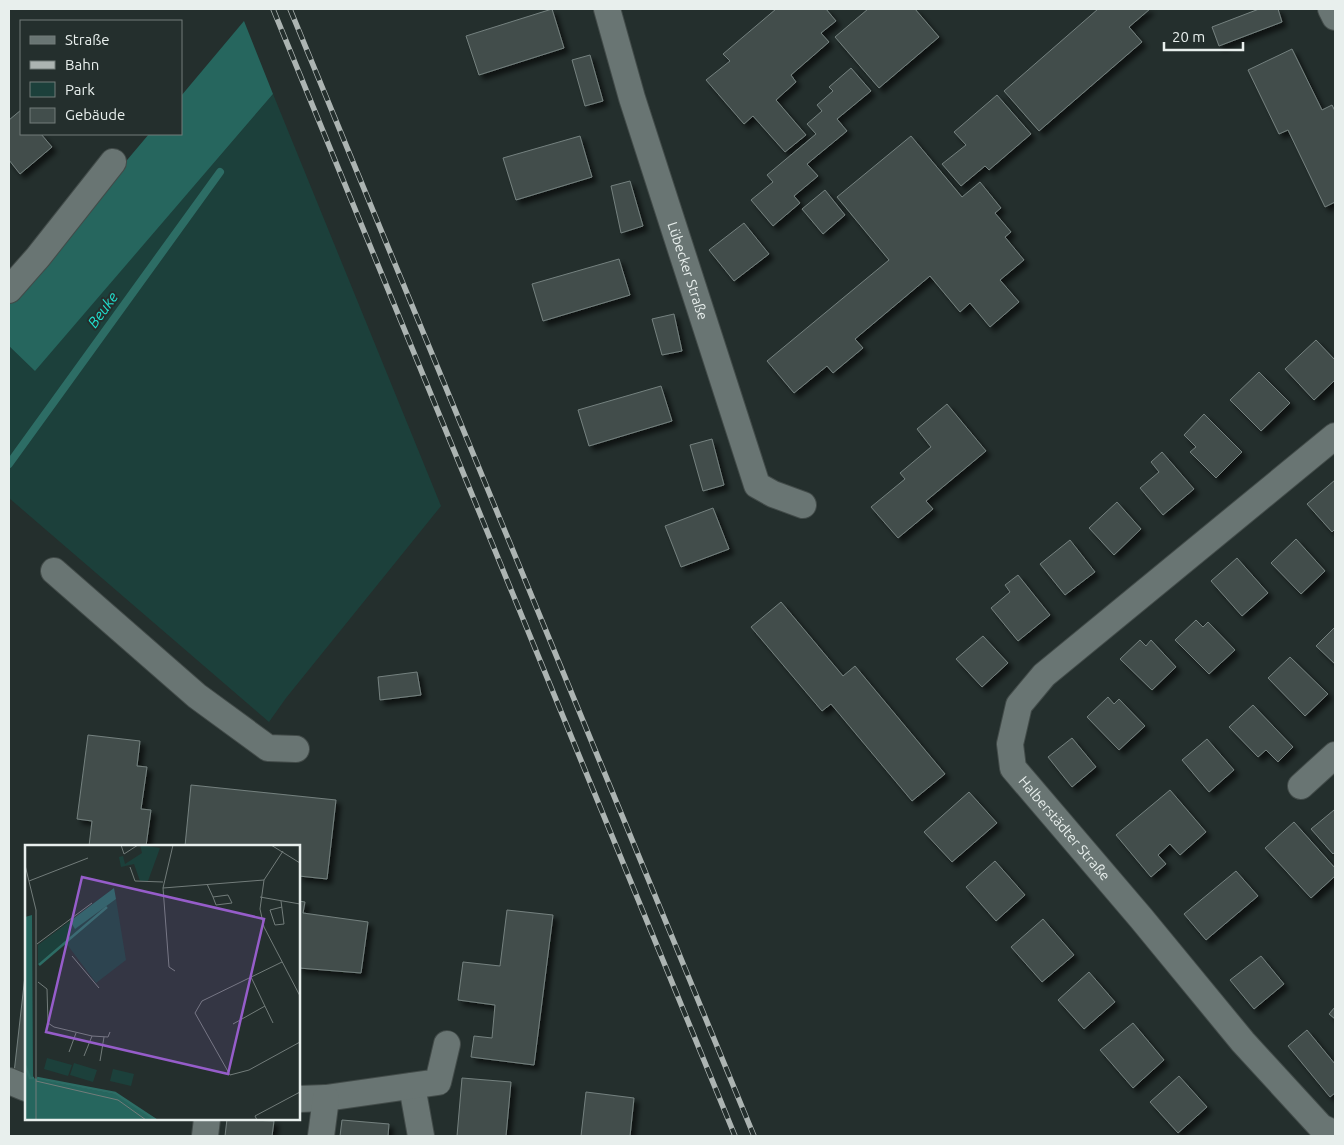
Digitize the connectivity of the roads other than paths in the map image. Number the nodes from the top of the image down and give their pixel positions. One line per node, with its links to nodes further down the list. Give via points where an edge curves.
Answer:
1 (607, 9): 7 (street, Lübecker Straße, via 627,81 757,485)
2 (1331, 9): 3 (street)
3 (1335, 17)
4 (113, 162): 5 (street)
5 (9, 290)
6 (1335, 436): 19 (street, Halberstädter Straße, via 1044,675 1019,705 1010,744 1013,768 1243,1042 1321,1127)
7 (803, 505)
8 (54, 571): 9 (street, via 197,696 268,748)
9 (296, 749)
10 (1335, 755): 11 (street)
11 (1301, 786)
12 (447, 1044): 14 (street, via 438,1082)
13 (9, 1081): 15 (street)
14 (412, 1086): 16 (street); 22 (street)
15 (25, 1088)
16 (326, 1098): 17 (street); 21 (street)
17 (300, 1099)
18 (208, 1120): 20 (street)
19 (1335, 1134)
20 (205, 1136)
21 (321, 1136)
22 (421, 1136)

